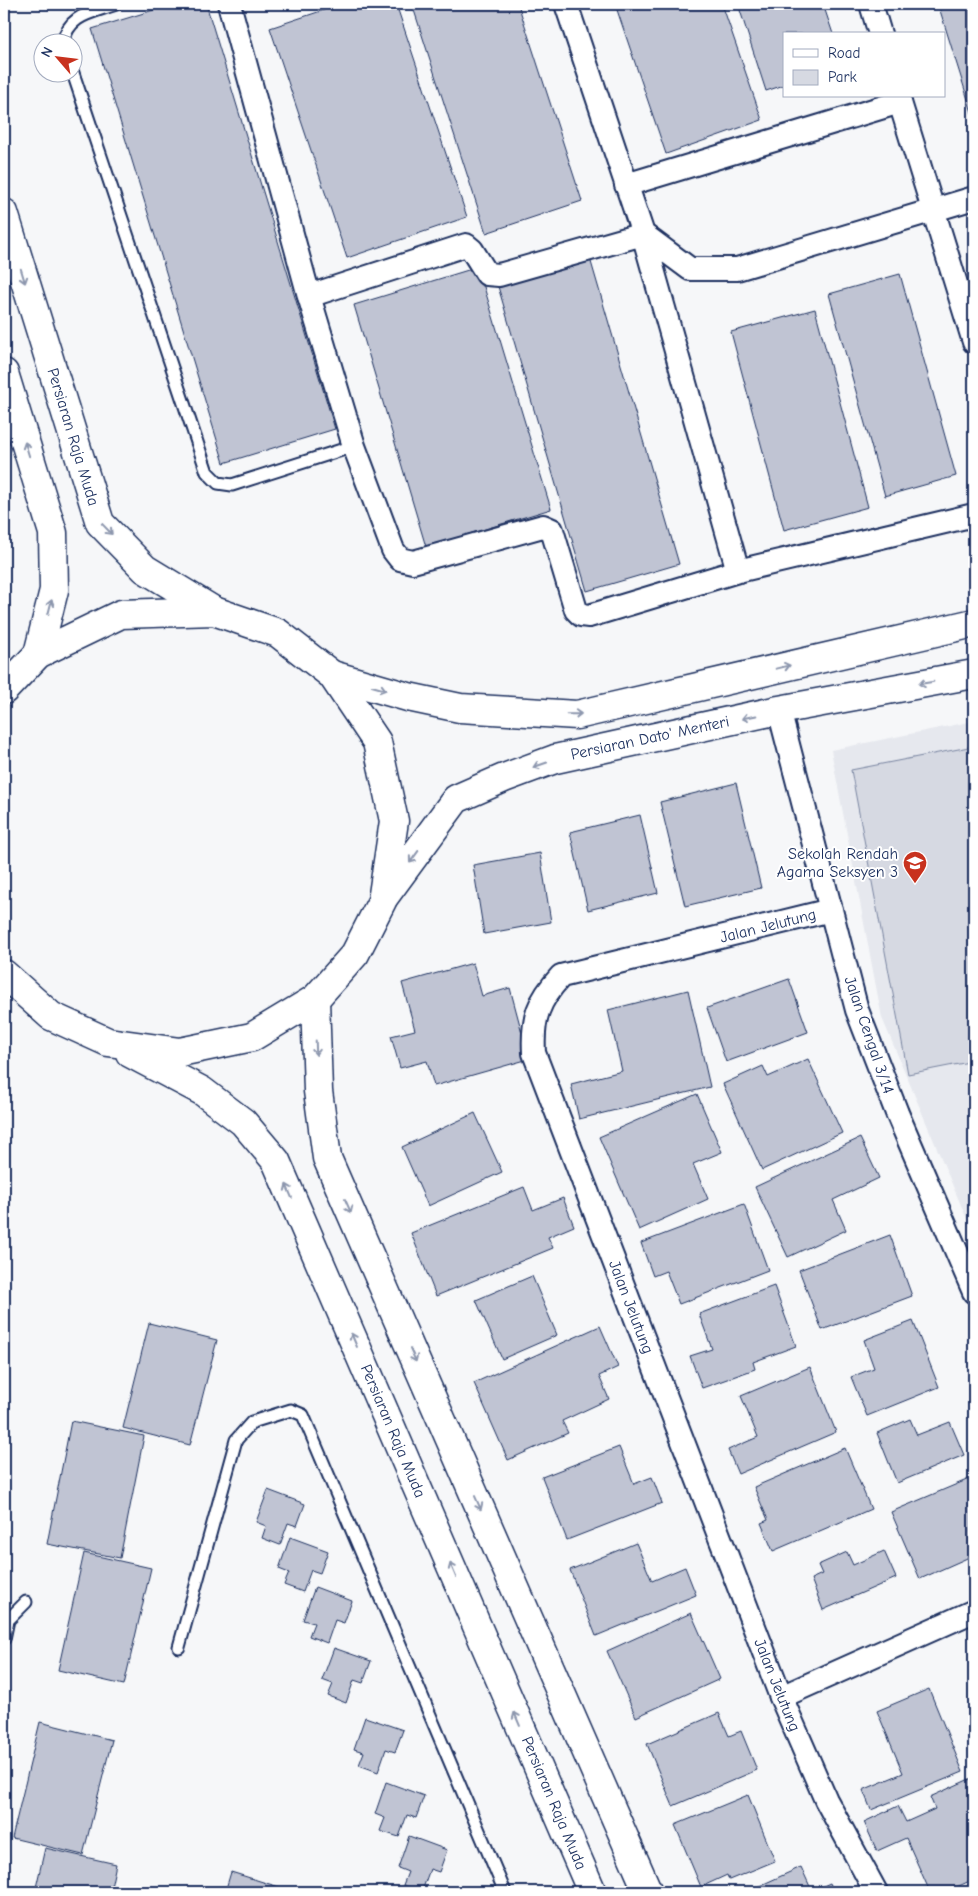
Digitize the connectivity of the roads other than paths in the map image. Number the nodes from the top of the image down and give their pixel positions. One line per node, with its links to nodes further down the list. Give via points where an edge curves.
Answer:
1 (116, 4): 5 (lane, via 80,17 68,25)
2 (229, 4): 14 (street)
3 (566, 4): 9 (street)
4 (871, 4): 6 (street)
5 (66, 32)
6 (879, 32)
7 (76, 82): 17 (lane, via 207,472 218,483 232,485)
8 (899, 99): 9 (street); 11 (street)
9 (626, 184): 13 (street)
10 (974, 198): 11 (street)
11 (935, 210): 13 (street, via 737,269 690,270); 15 (street)
12 (4, 213): 20 (main road, Persiaran Raja Muda, one-way to 20, via 100,523 145,569)
13 (643, 234): 14 (street, via 499,275 487,274 466,245); 19 (street)
14 (310, 296): 17 (street)
15 (974, 342)
16 (4, 373): 22 (main road, one-way to 16, via 54,590 53,533)
17 (354, 446): 19 (street, via 393,550 400,559 413,562 548,527 552,530 576,610 589,616)
18 (974, 515): 19 (street)
19 (738, 571)
20 (214, 611): 22 (main road, via 121,614); 24 (main road, via 278,633)
21 (974, 623): 24 (main road, one-way to 21, via 460,708 577,715)
22 (38, 654): 25 (main road)
23 (974, 674): 26 (main road, Persiaran Dato' Menteri, one-way to 26)
24 (332, 675): 27 (main road, via 376,742 394,821)
25 (4, 690)
26 (780, 710): 27 (main road, Persiaran Dato' Menteri, one-way to 27, via 555,760 456,799); 28 (street, Jalan Cengal 3/14)
27 (382, 901): 30 (main road, via 355,954)
28 (831, 910): 32 (street, Jalan Cengal 3/14, via 857,1010 897,1113); 37 (street, Jalan Jelutung, via 561,976 546,993 536,1012 532,1032 534,1053)
29 (4, 974): 31 (main road, Persiaran Raja Muda, via 51,1016)
30 (315, 999): 31 (main road, via 252,1037 180,1052); 40 (main road, one-way to 40, via 318,1091 327,1158)
31 (108, 1042): 39 (main road, Persiaran Raja Muda, one-way to 31, via 276,1161 243,1122 202,1091)
32 (974, 1292)
33 (26, 1602): 35 (lane, via 8,1620)
34 (974, 1611): 37 (street)
35 (4, 1638)
36 (179, 1647): 38 (lane, via 236,1440 252,1422 291,1410 304,1416)
37 (781, 1697): 41 (street, Jalan Jelutung, via 826,1800)
38 (505, 1892)
39 (592, 1892)
40 (648, 1892)
41 (876, 1892)

